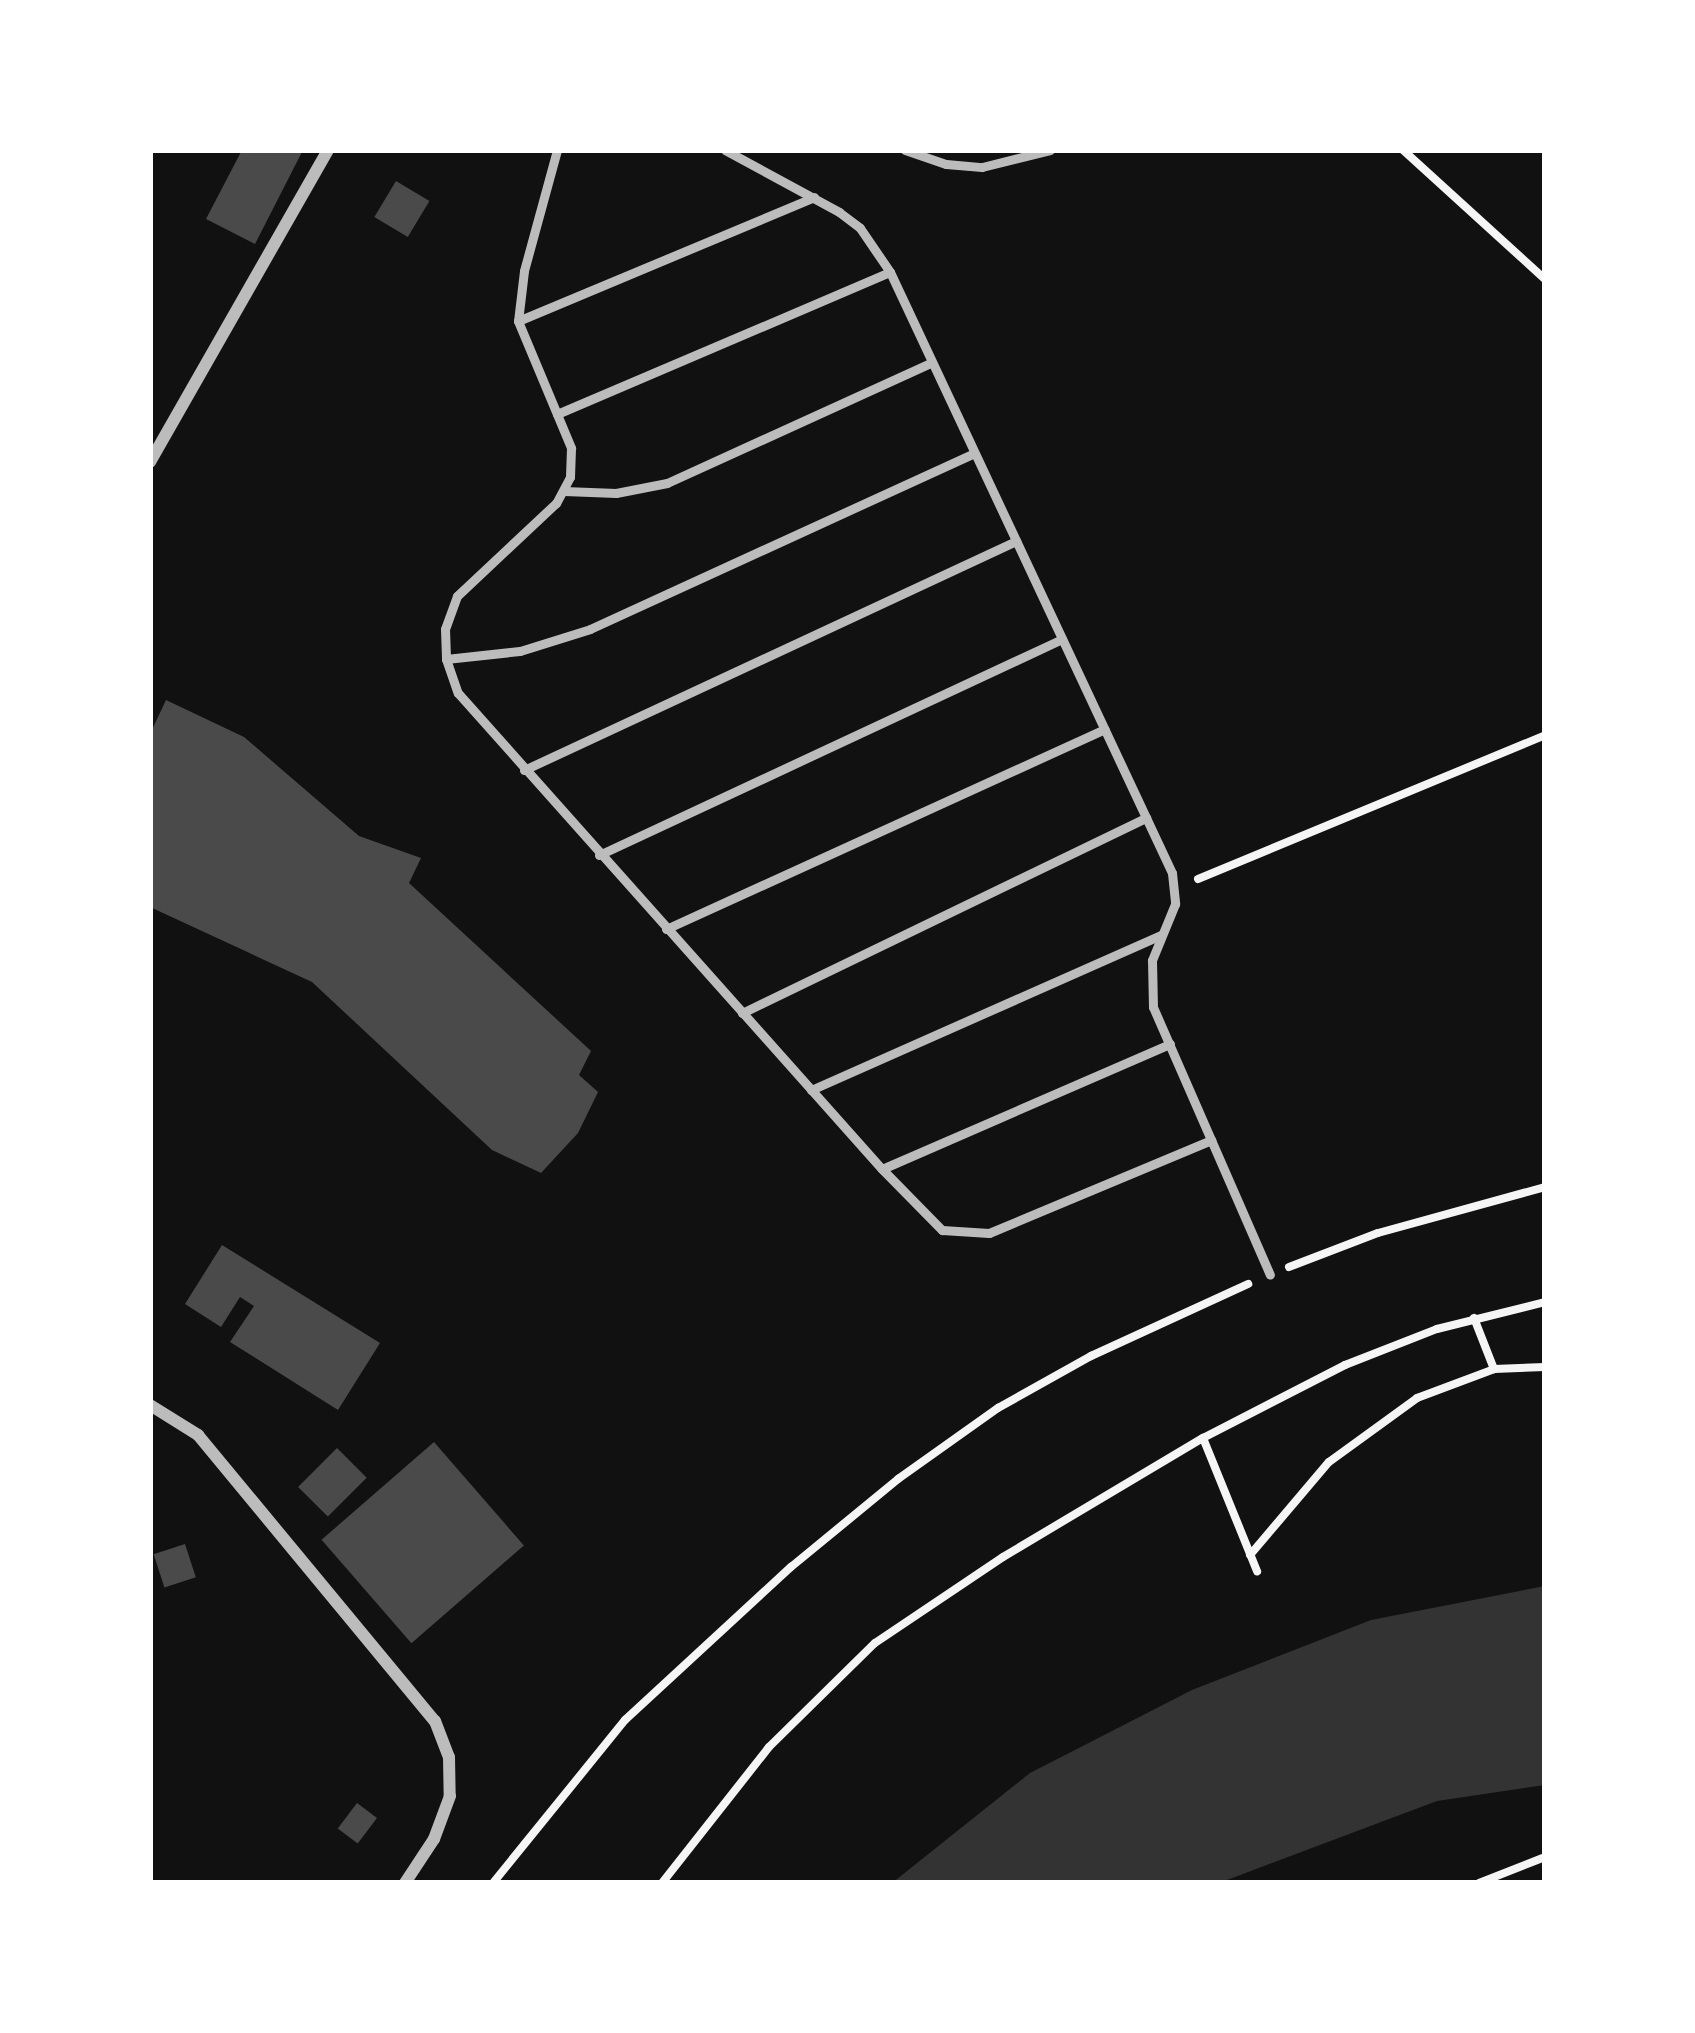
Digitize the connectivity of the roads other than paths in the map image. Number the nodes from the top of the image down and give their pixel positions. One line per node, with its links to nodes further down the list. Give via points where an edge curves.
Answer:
1 (328, 150): 12 (street)
2 (557, 150): 8 (lane)
3 (724, 150): 6 (lane)
4 (905, 150): 5 (lane, via 982,166)
5 (1050, 150)
6 (814, 197): 7 (lane, via 860,228); 8 (lane)
7 (890, 272): 9 (lane); 10 (lane)
8 (518, 321): 10 (lane)
9 (932, 362): 11 (lane); 13 (lane, via 667,483 616,494)
10 (556, 414): 13 (lane, via 571,448)
11 (974, 453): 14 (lane); 16 (lane, via 555,642)
12 (150, 462)
13 (564, 491): 16 (lane, via 457,596 445,629)
14 (1016, 541): 15 (lane); 18 (lane)
15 (1062, 639): 17 (lane); 20 (lane)
16 (446, 659): 18 (lane, via 458,693)
17 (1104, 729): 19 (lane); 21 (lane)
18 (524, 770): 20 (lane)
19 (1146, 818): 22 (lane, via 1175,883); 23 (lane)
20 (599, 855): 21 (lane)
21 (666, 928): 23 (lane)
22 (1161, 935): 24 (lane, via 1149,982); 25 (lane)
23 (742, 1013): 25 (lane)
24 (1169, 1044): 26 (lane); 27 (lane)
25 (811, 1090): 27 (lane)
26 (1211, 1140): 27 (lane, via 974,1236 929,1221); 28 (lane)
27 (882, 1169)
28 (1270, 1275)
29 (150, 1405): 30 (street, via 198,1435 435,1721 449,1757 449,1796 434,1839)
30 (405, 1883)

